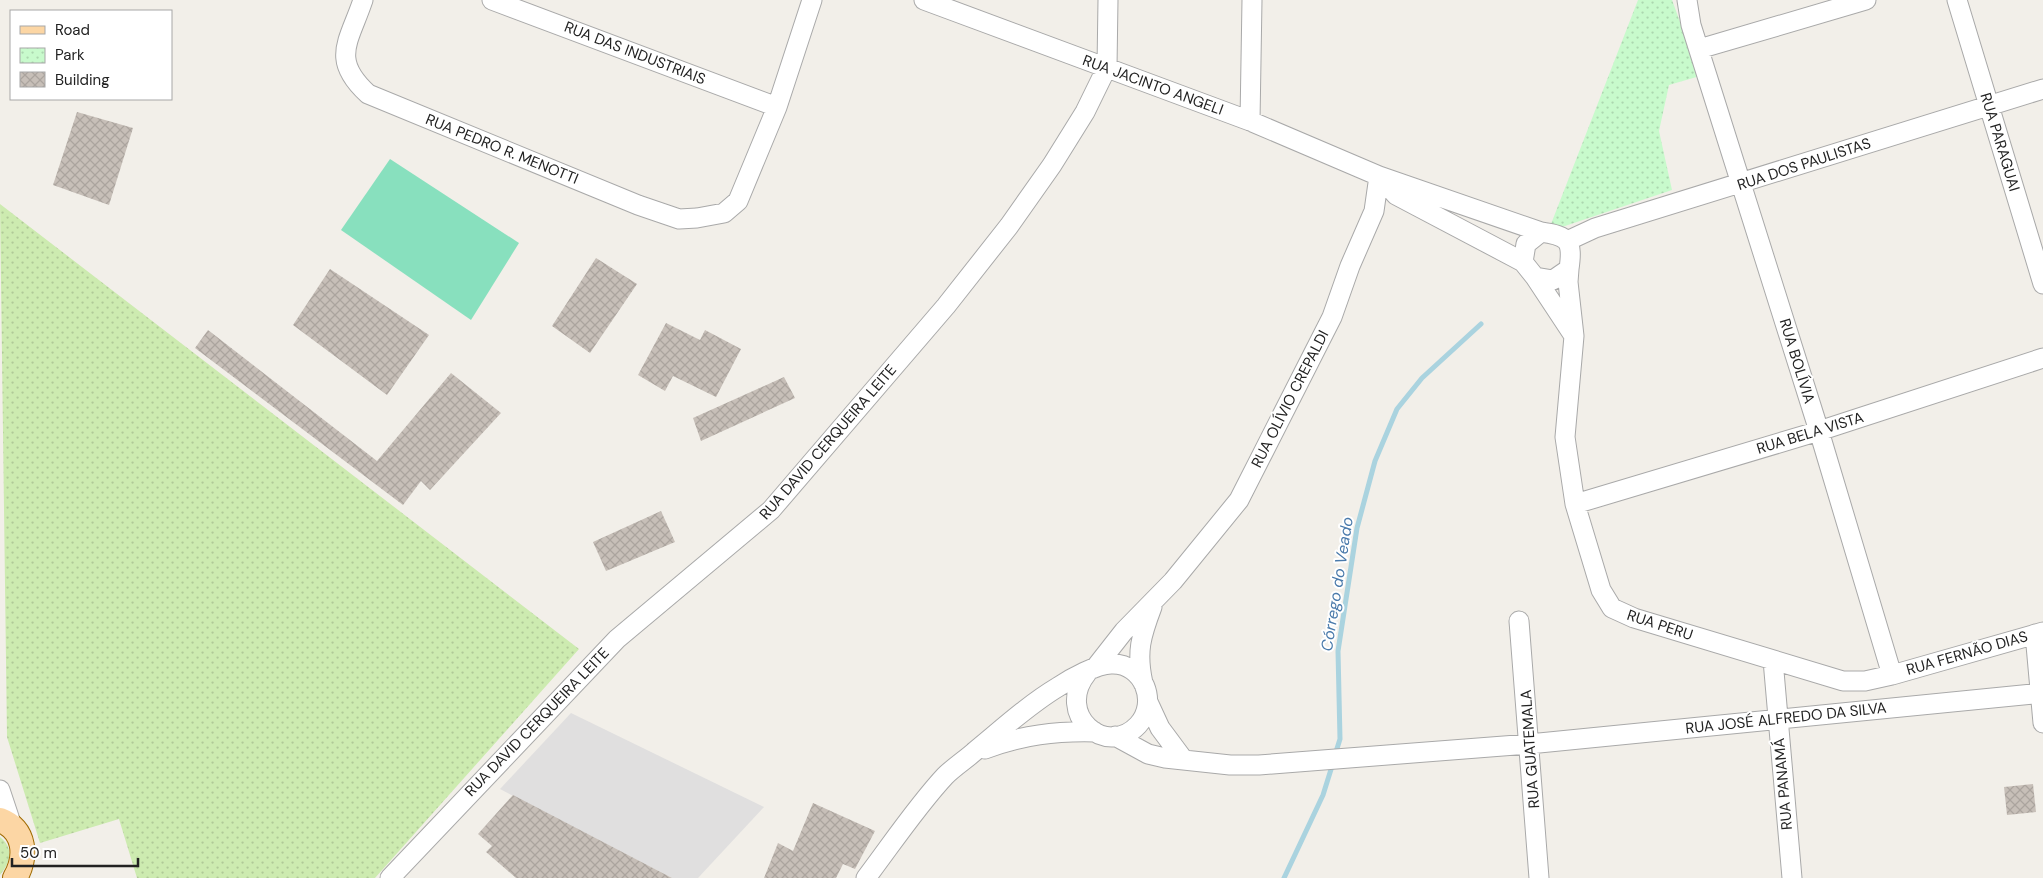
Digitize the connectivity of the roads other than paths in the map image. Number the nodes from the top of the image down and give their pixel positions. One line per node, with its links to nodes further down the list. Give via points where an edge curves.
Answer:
1 (363, 0): 14 (street, RUA PEDRO R. MENOTTI, via 344,56 347,70 368,94 679,219 724,212 738,201)
2 (492, 0): 14 (street, RUA DAS INDUSTRIAIS)
3 (812, 0): 14 (street)
4 (924, 0): 10 (street, RUA JACINTO ANGELI)
5 (1108, 0): 12 (street)
6 (1252, 0): 16 (street)
7 (1688, 0): 11 (street, RUA BOLÍVIA, via 1691,25)
8 (1866, 0): 11 (street)
9 (1957, 0): 15 (street, RUA PARAGUAI)
10 (968, 8): 12 (street, RUA JACINTO ANGELI)
11 (1699, 49): 18 (street, RUA BOLÍVIA)
12 (1107, 67): 16 (street, RUA JACINTO ANGELI); 49 (street, RUA DAVID CERQUEIRA LEITE, via 1085,112 1009,226 946,306 771,510 617,638)
13 (2043, 89): 15 (street, RUA DOS PAULISTAS)
14 (777, 106)
15 (1988, 106): 18 (street, RUA DOS PAULISTAS); 23 (street, RUA PARAGUAI)
16 (1250, 120): 17 (street, RUA JACINTO ANGELI)
17 (1379, 176): 19 (street, RUA JACINTO ANGELI); 22 (street, RUA JACINTO ANGELI, via 1396,195); 28 (street, RUA OLÍVIO CREPALDI, via 1374,211 1332,317 1239,500)
18 (1742, 183): 20 (street, RUA DOS PAULISTAS, via 1595,228); 26 (street, RUA BOLÍVIA)
19 (1541, 232): 20 (street, via 1560,235); 22 (street, via 1526,244)
20 (1567, 241): 21 (street, via 1571,250)
21 (1569, 269): 22 (street, via 1553,280); 24 (street, RUA PERU)
22 (1529, 270): 24 (street)
23 (2043, 284)
24 (1574, 336): 27 (street, RUA PERU, via 1565,437)
25 (2043, 358): 26 (street, RUA BELA VISTA)
26 (1819, 431): 27 (street, RUA BELA VISTA); 33 (street, RUA BOLÍVIA)
27 (1575, 504): 31 (street, RUA PERU, via 1601,590 1612,608 1634,618)
28 (1156, 599): 32 (street, RUA OLÍVIO CREPALDI, via 1124,630); 34 (street, RUA OLÍVIO CREPALDI, via 1139,646)
29 (1519, 621): 41 (street, RUA GUATEMALA)
30 (2039, 633): 33 (street, RUA FERNÃO DIAS); 35 (street)
31 (1774, 660): 33 (street, RUA PERU, via 1843,682); 37 (street, RUA PANAMÁ)
32 (1091, 670): 34 (street, via 1104,664 1124,666); 39 (street, via 1080,682 1075,702 1082,722); 42 (street, RUA OLÍVIO CREPALDI, via 1058,687)
33 (1892, 675)
34 (1143, 683): 36 (street)
35 (2042, 694): 37 (street, RUA JOSÉ ALFREDO DA SILVA); 38 (street)
36 (1148, 702): 40 (street, via 1138,724 1130,731); 43 (street, via 1160,728)
37 (1777, 719): 41 (street, RUA JOSÉ ALFREDO DA SILVA); 52 (street, RUA PANAMÁ)
38 (2043, 722)
39 (1095, 732): 40 (street); 42 (street, RUA OLÍVIO CREPALDI, via 1028,736)
40 (1115, 736): 43 (street, RUA JOSÉ ALFREDO DA SILVA, via 1148,754)
41 (1529, 744): 43 (street, RUA JOSÉ ALFREDO DA SILVA, via 1290,763 1230,765); 51 (street, RUA GUATEMALA)
42 (974, 752): 50 (street, RUA OLÍVIO CREPALDI, via 946,776)
43 (1183, 759)
44 (0, 790): 45 (street)
45 (7, 825): 46 (main road, via 21,840)
46 (24, 853): 47 (main road, via 22,866); 48 (main road)
47 (15, 878)
48 (31, 878)
49 (390, 878)
50 (866, 878)
51 (1540, 878)
52 (1792, 878)

